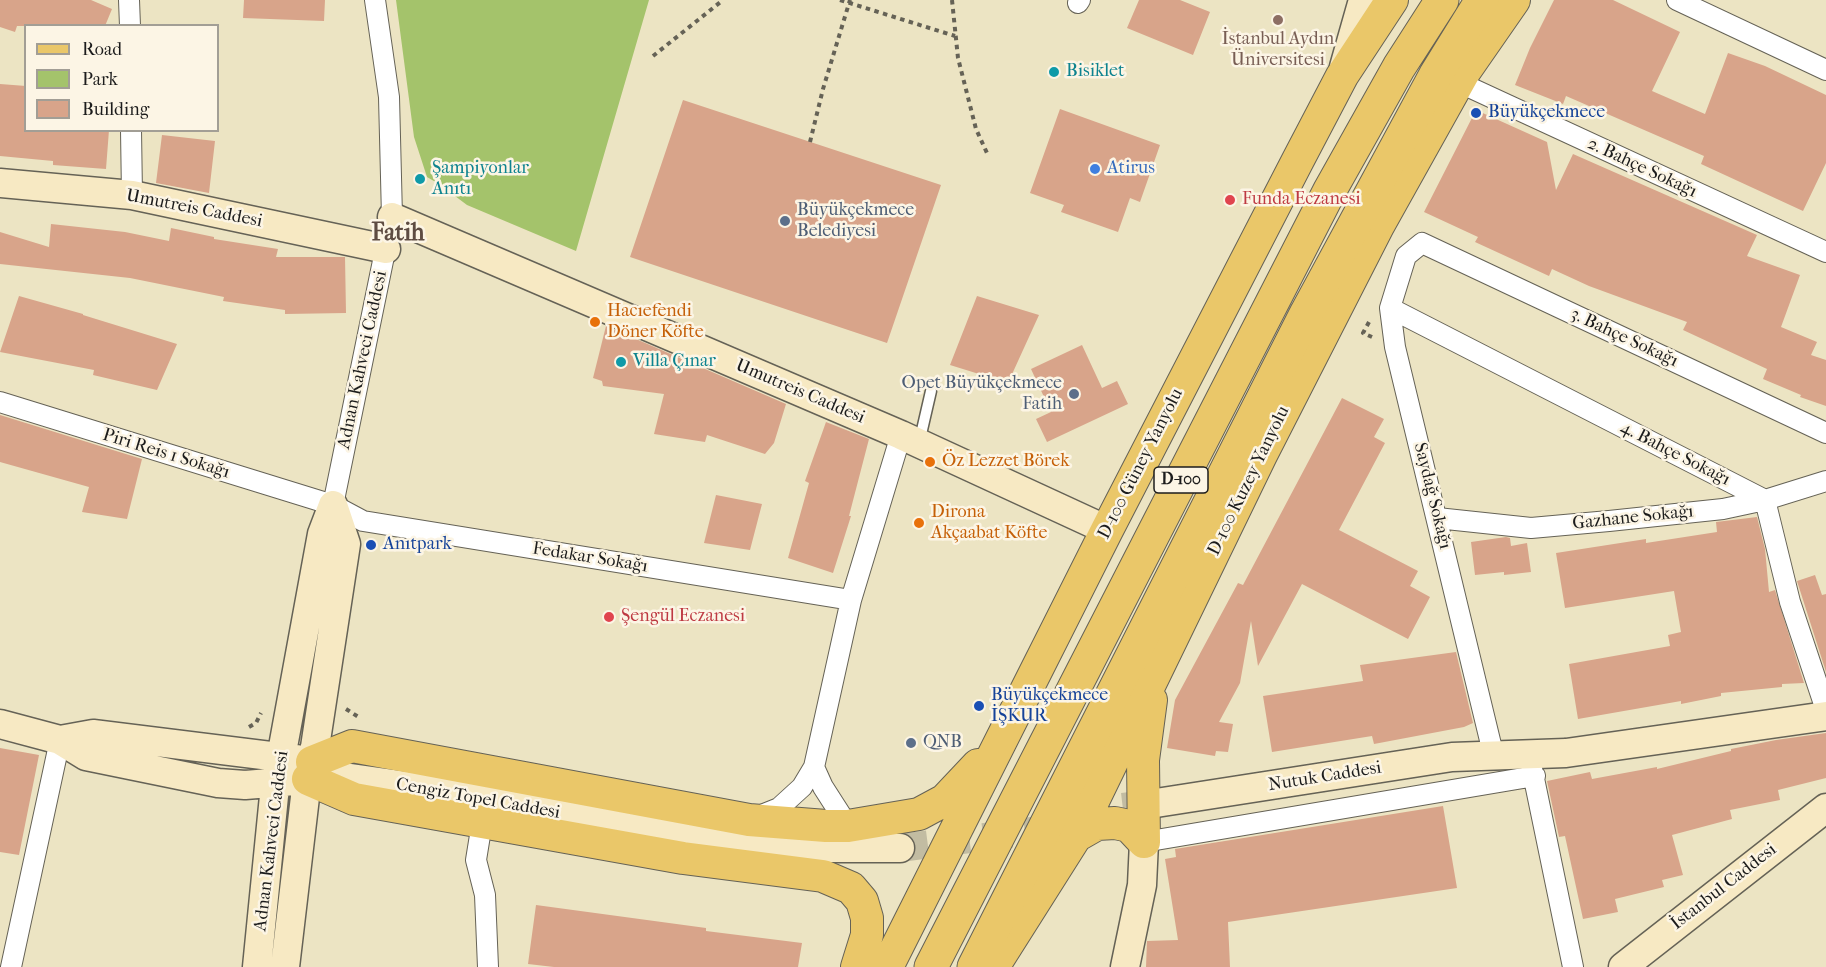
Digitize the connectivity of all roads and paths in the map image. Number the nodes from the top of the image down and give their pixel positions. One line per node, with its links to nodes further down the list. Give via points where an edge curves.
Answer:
1 (129, 0): 13 (street)
2 (375, 0): 24 (street, Adnan Kahveci Caddesi, via 388,96)
3 (723, 0): 15 (path)
4 (840, 0): 12 (path)
5 (952, 0): 14 (path)
6 (1362, 0): 17 (main road)
7 (1392, 0): 17 (main road, D-100 Güney Yanyolu)
8 (1442, 0): 68 (highway, D-100, via 1398,67 1330,190)
9 (1482, 0): 69 (highway, D-100, via 1435,76 1307,312)
10 (1514, 0): 18 (main road, D-100 Kuzey Yanyolu)
11 (1677, 0): 16 (street)
12 (849, 1): 14 (path); 20 (path)
13 (130, 24)
14 (955, 36): 21 (path, via 976,129)
15 (653, 56)
16 (1826, 70)
17 (1342, 76): 37 (main road, D-100 Güney Yanyolu)
18 (1458, 82): 27 (street, 2. Bahçe Sokağı); 39 (main road, D-100 Kuzey Yanyolu, via 1378,226)
19 (131, 132): 23 (street)
20 (810, 142)
21 (987, 153)
22 (0, 183): 23 (main road, Umutreis Caddesi)
23 (132, 195): 26 (main road, Umutreis Caddesi)
24 (392, 217): 26 (street, Adnan Kahveci Caddesi); 32 (main road, Umutreis Caddesi)
25 (1422, 243): 28 (street, Saydağ Sokağı, via 1406,256); 31 (street, 3. Bahçe Sokağı)
26 (386, 249): 35 (street, Adnan Kahveci Caddesi)
27 (1826, 252)
28 (1390, 308): 34 (street, 4. Bahçe Sokağı); 36 (street, Saydağ Sokağı, via 1395,347)
29 (931, 392): 32 (lane)
30 (0, 402): 35 (street, Piri Reis 1 Sokağı)
31 (1826, 433)
32 (910, 439): 37 (main road, Umutreis Caddesi); 38 (street)
33 (1826, 481): 34 (street, Gazhane Sokağı)
34 (1765, 500): 36 (street, Gazhane Sokağı, via 1723,509 1531,528); 42 (street, via 1790,602)
35 (333, 505): 38 (street, Fedakar Sokağı, via 363,521); 50 (main road, Adnan Kahveci Caddesi, via 322,534); 53 (main road, Adnan Kahveci Caddesi, via 346,544)
36 (1437, 518): 49 (street, Saydağ Sokağı)
37 (1107, 530): 48 (main road, D-100 Güney Yanyolu)
38 (850, 600): 52 (street)
39 (1155, 672): 59 (main road, D-100 Kuzey Yanyolu); 61 (main road, via 1143,760)
40 (263, 706): 46 (path, via 256,723)
41 (342, 706): 44 (path)
42 (1826, 710)
43 (1826, 716): 51 (main road, Nutuk Caddesi, via 1566,753)
44 (364, 721)
45 (0, 724): 47 (main road, Cengiz Topel Caddesi)
46 (240, 729)
47 (60, 740): 50 (main road, Cengiz Topel Caddesi, via 86,756 210,781 245,785); 62 (street)
48 (997, 749): 58 (main road, via 945,800 919,814); 67 (main road, D-100 Güney Yanyolu)
49 (1494, 757): 51 (main road, Nutuk Caddesi); 55 (main road, Nutuk Caddesi, via 1452,757)
50 (271, 765): 53 (main road, Cengiz Topel Caddesi); 63 (main road, Adnan Kahveci Caddesi)
51 (1531, 766): 61 (street); 72 (street)
52 (814, 767): 56 (street, via 802,787 779,808); 58 (street)
53 (310, 770): 56 (main road, via 352,746); 57 (main road, via 354,799); 60 (main road, Cengiz Topel Caddesi, via 345,765 747,835); 64 (main road, Adnan Kahveci Caddesi)
54 (1826, 808): 73 (main road, İstanbul Caddesi)
55 (1158, 809)
56 (749, 820): 58 (main road)
57 (482, 822): 65 (street, via 476,860 485,896); 66 (main road, via 683,858 824,876 851,888 862,901 867,935)
58 (848, 826)
59 (1076, 837): 61 (main road, via 1097,824 1115,823 1129,825); 70 (main road, D-100 Kuzey Yanyolu)
60 (900, 841)
61 (1144, 842): 71 (main road, via 1142,885)
62 (11, 967)
63 (257, 967)
64 (285, 967)
65 (488, 967)
66 (857, 967)
67 (887, 967)
68 (931, 967)
69 (974, 967)
70 (993, 967)
71 (1125, 967)
72 (1573, 967)
73 (1623, 967)

